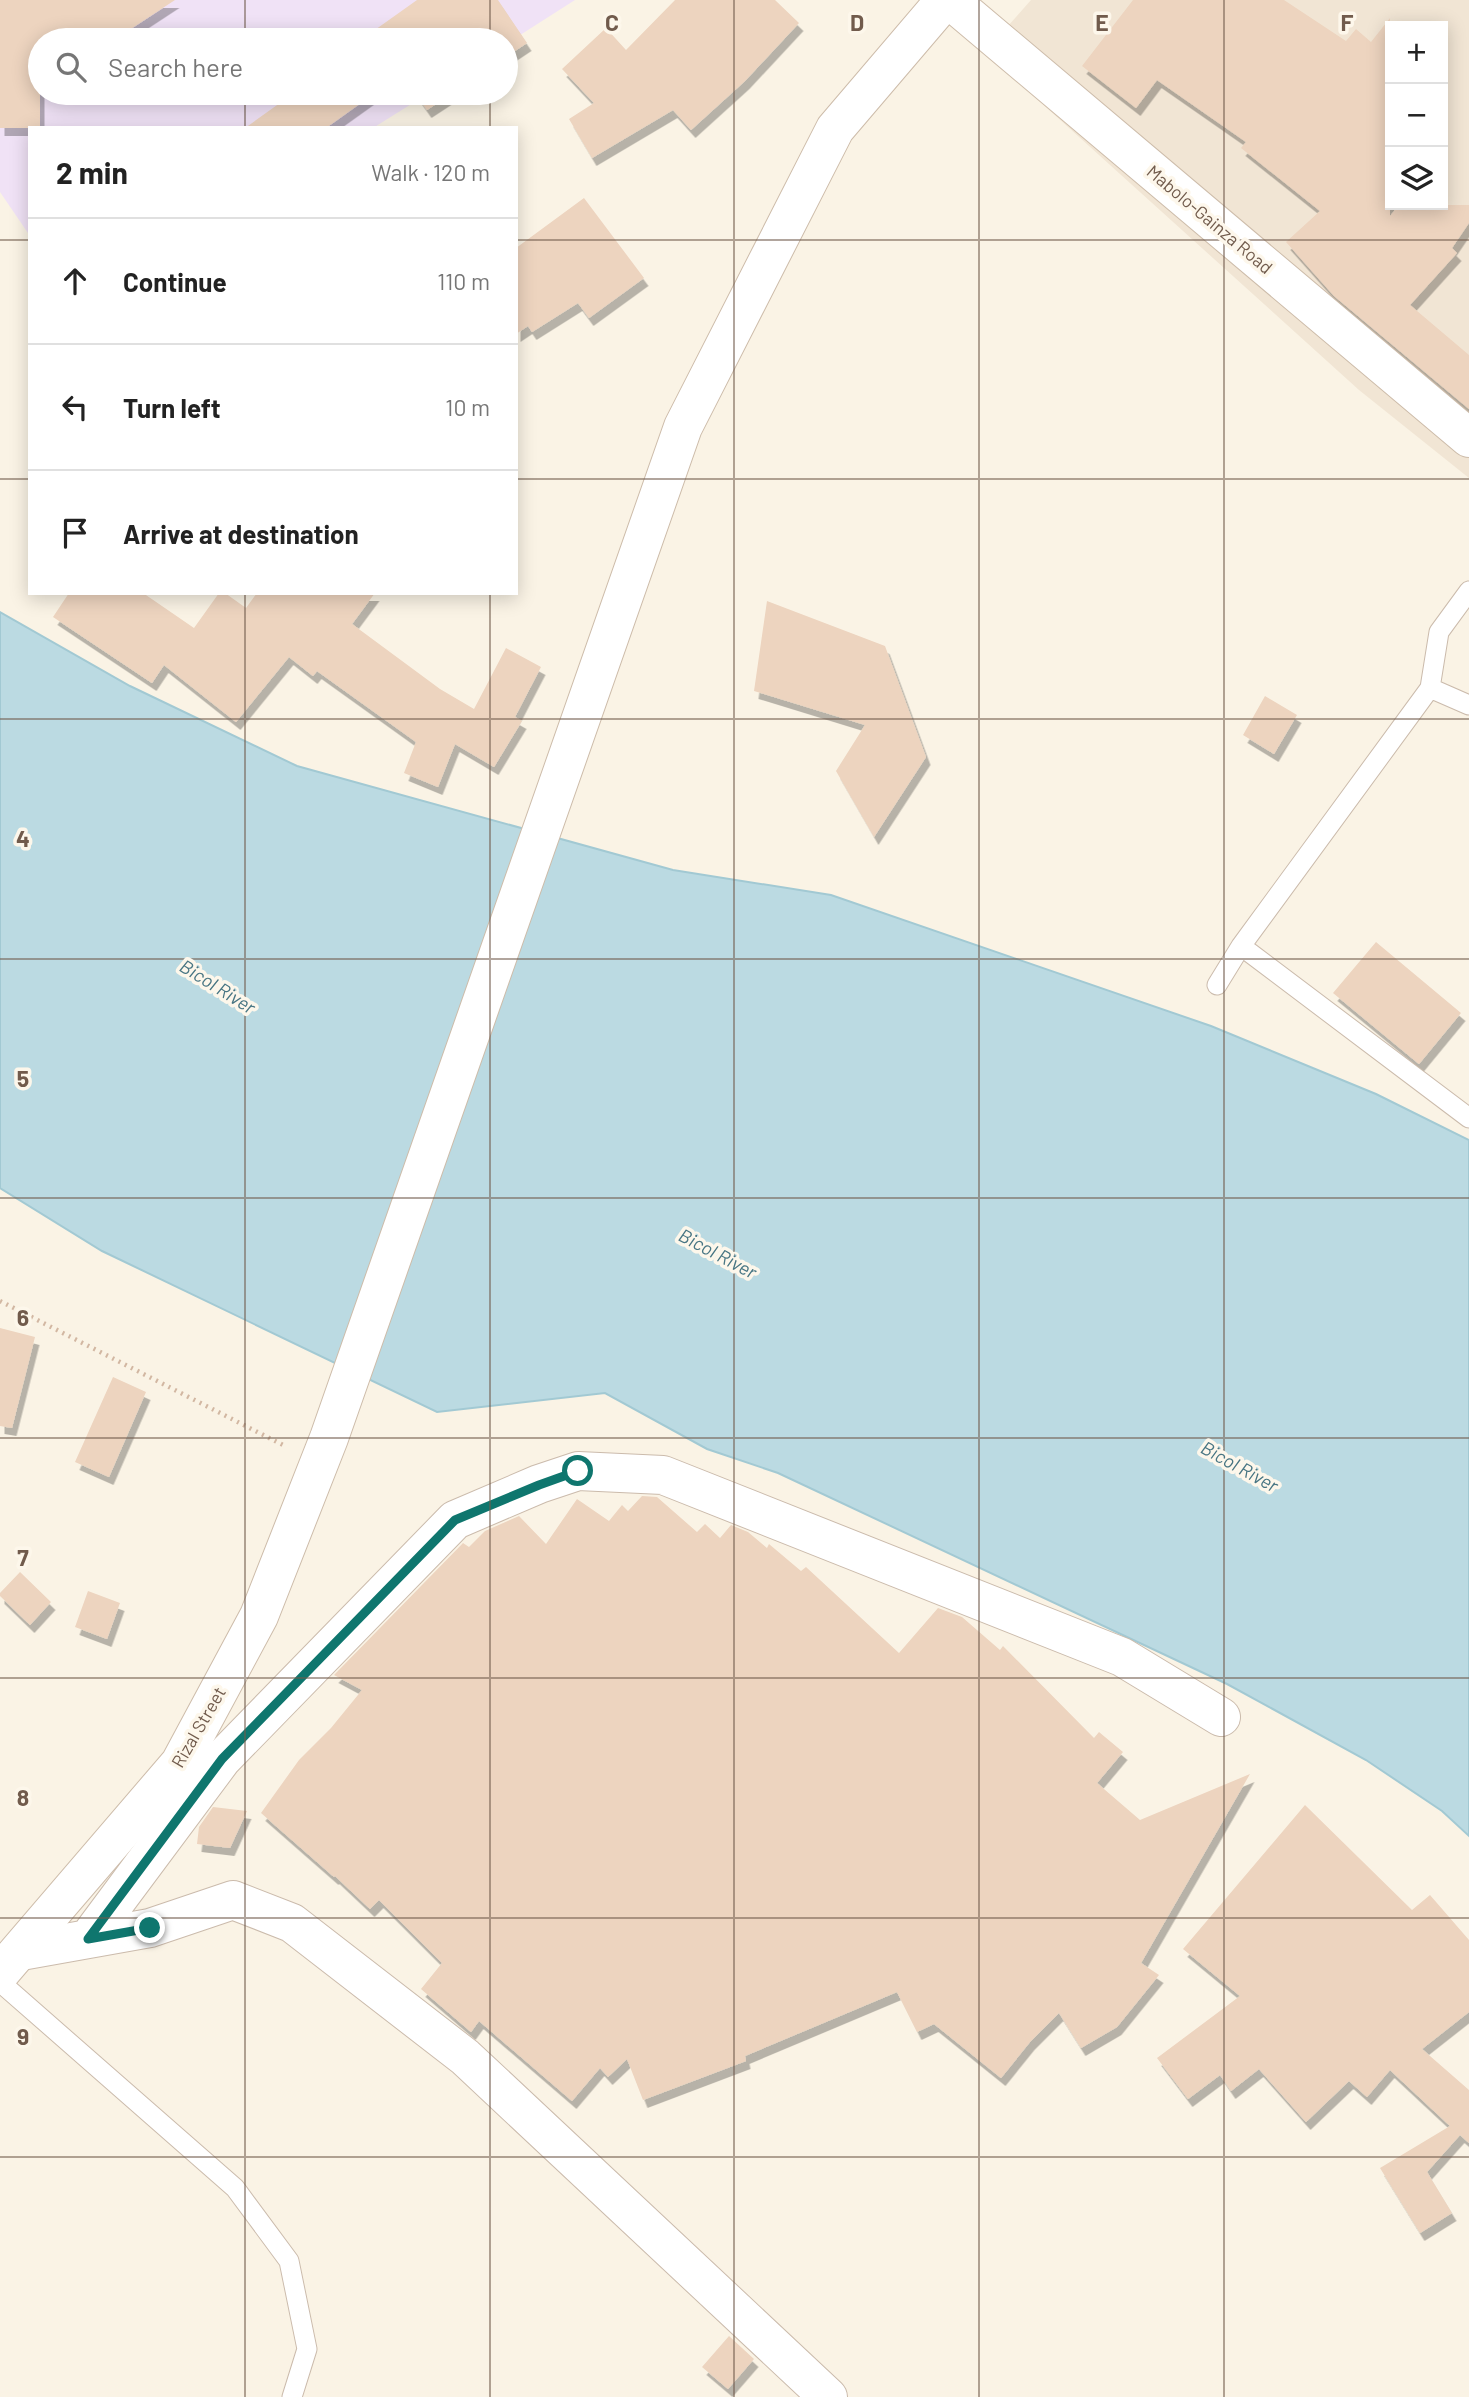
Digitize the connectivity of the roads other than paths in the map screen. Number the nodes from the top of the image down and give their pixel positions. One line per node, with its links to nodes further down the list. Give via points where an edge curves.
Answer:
1 (947, 0): 2 (main road, Mabolo-Gainza Road); 11 (main road, Rizal Street, via 835,129 683,427 329,1438 259,1616 180,1763)
2 (1469, 439)
3 (1469, 590): 4 (lane, via 1439,632)
4 (1430, 688): 5 (lane); 6 (lane)
5 (1469, 705)
6 (1241, 946): 7 (lane); 8 (lane)
7 (1217, 985)
8 (1469, 1118)
9 (1221, 1717): 10 (main road, via 1122,1657 663,1475 578,1471 455,1520 222,1759)
10 (88, 1939): 11 (main road); 14 (main road, via 150,1928 233,1900 292,1923 465,2057)
11 (7, 1953)
12 (0, 1982): 13 (lane, via 235,2188 289,2261 307,2349)
13 (292, 2397)
14 (828, 2397)

